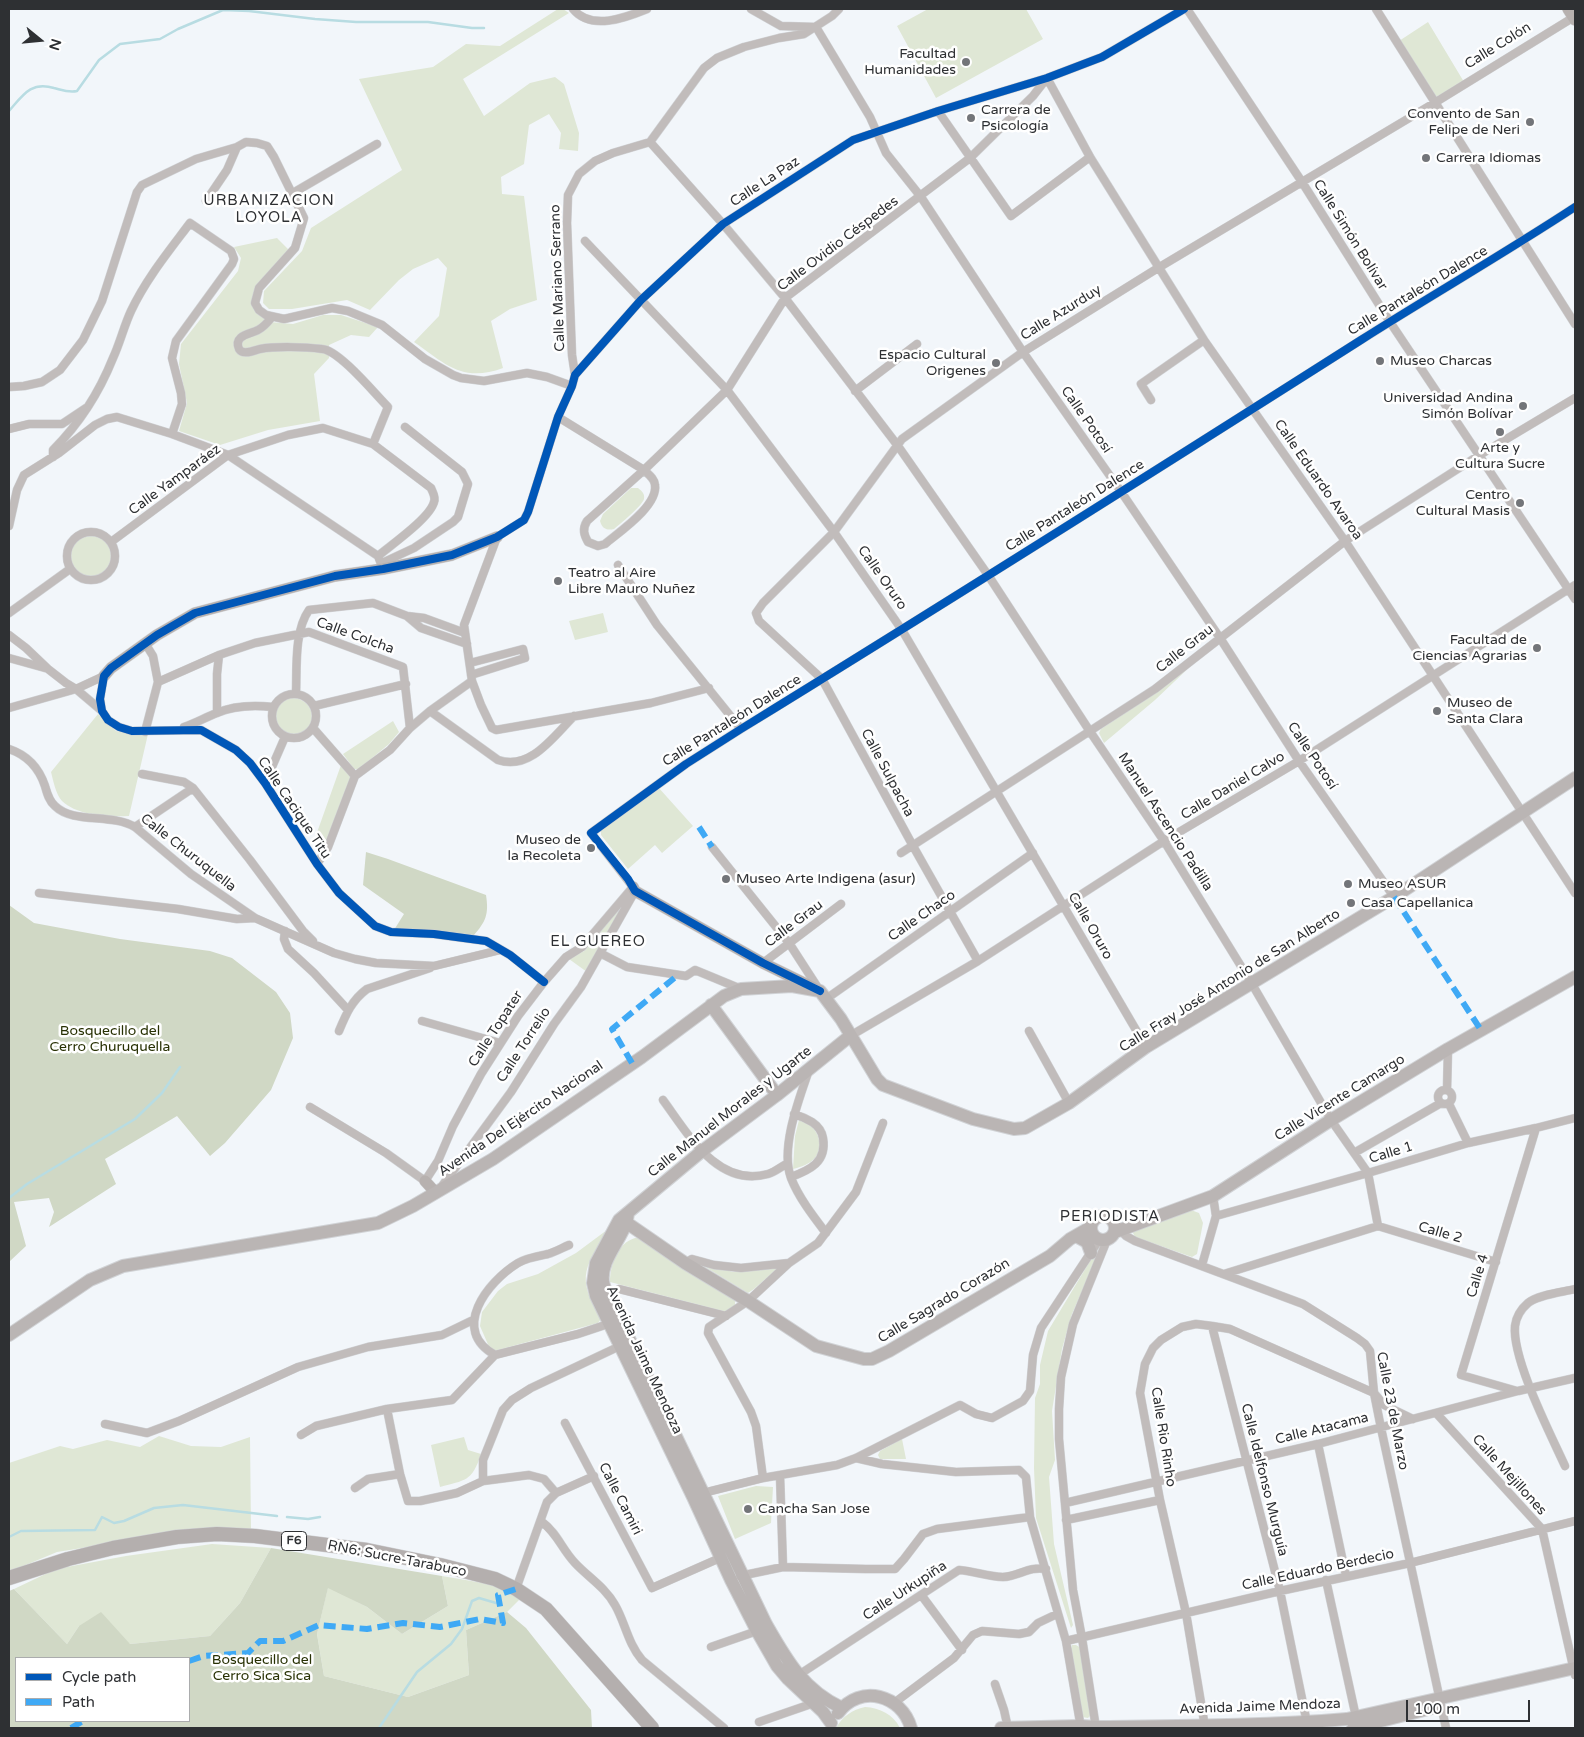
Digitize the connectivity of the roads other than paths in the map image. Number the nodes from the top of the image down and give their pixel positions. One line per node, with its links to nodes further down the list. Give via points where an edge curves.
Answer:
1 (573, 9): 2 (street, via 591,20 612,21)
2 (647, 9)
3 (750, 9): 8 (street, via 781,26)
4 (839, 9): 8 (street)
5 (1186, 9): 9 (street, Calle La Paz, via 1102,57); 18 (street, Calle Simón Bolívar)
6 (1376, 9): 10 (street)
7 (1573, 15): 10 (street, Calle Colón)
8 (816, 27): 12 (street, Calle Potosí); 13 (street, via 804,34 744,47 717,58 704,68)
9 (1047, 78): 11 (street, Calle La Paz); 16 (street, Calle Eduardo Avaroa); 17 (street, Calle Ovidio Céspedes)
10 (1436, 102): 18 (street, Calle Azurduy); 25 (street)
11 (938, 111): 12 (street, Calle La Paz); 17 (street)
12 (876, 131): 20 (street, Calle Potosí, via 886,153); 23 (street, Calle La Paz, via 853,140)
13 (650, 142): 23 (street); 35 (street, Calle Mariano Serrano, via 595,161 579,174 568,195)
14 (377, 144): 19 (street)
15 (237, 147): 19 (street, via 246,142 267,146); 21 (street); 37 (street, via 196,159 142,185 136,192 102,301 83,340 60,370 42,382)
16 (1090, 157): 17 (street, via 1011,216); 26 (street, Calle Eduardo Avaroa)
17 (970, 158): 20 (street, Calle Ovidio Céspedes)
18 (1302, 182): 26 (street, Calle Azurduy); 30 (street, Calle Simón Bolívar)
19 (293, 193): 29 (street, via 304,218 296,248 265,280 255,296 258,310)
20 (920, 197): 27 (street, Calle Ovidio Céspedes); 34 (street, Calle Potosí)
21 (206, 201)
22 (1575, 207): 25 (street, Calle Pantaleón Dalence)
23 (723, 224): 27 (street, Manuel Ascencio Padilla); 28 (street, Calle La Paz)
24 (585, 241): 28 (street, Calle Oruro)
25 (1524, 241): 30 (street, Calle Pantaleón Dalence); 31 (street)
26 (1158, 268): 32 (street, Calle Eduardo Avaroa); 34 (street, Calle Azurduy)
27 (785, 298): 38 (street, Calle Ovidio Céspedes); 39 (street, Manuel Ascencio Padilla)
28 (641, 300): 35 (street, Calle La Paz); 38 (street, Calle Oruro)
29 (272, 317): 36 (street, via 284,319 332,308 348,311 382,325 425,359 461,378 484,381 532,373); 48 (street, via 257,331 241,337 239,349 246,352 262,348 325,349 340,358 388,407)
30 (1390, 322): 43 (street, Calle Pantaleón Dalence); 52 (street, Calle Simón Bolívar)
31 (1575, 324)
32 (1204, 340): 41 (street, via 1141,384); 43 (street, Calle Eduardo Avaroa)
33 (917, 344): 39 (street)
34 (1023, 352): 49 (street, Calle Azurduy, via 902,439); 54 (street, Calle Potosí)
35 (575, 376): 36 (street, Calle La Paz)
36 (572, 386): 44 (street, Calle La Paz)
37 (9, 387)
38 (726, 390): 53 (street, Calle Ovidio Céspedes); 56 (street, Calle Oruro)
39 (855, 391): 49 (street, Manuel Ascencio Padilla)
40 (1575, 398): 52 (street, Calle Grau)
41 (1151, 400)
42 (91, 404): 46 (street, via 62,424 29,424); 47 (street, via 144,287 190,223 231,251 234,259 172,351 182,404); 51 (street, via 53,450)
43 (1253, 409): 54 (street, Calle Pantaleón Dalence); 58 (street, Calle Eduardo Avaroa)
44 (558, 417): 53 (street); 57 (street, Calle La Paz, via 524,520)
45 (405, 427): 60 (street, via 462,472 468,484 458,517 453,522 414,548)
46 (9, 429)
47 (172, 434): 50 (street); 51 (street, via 117,418 107,419)
48 (373, 444): 50 (street, Calle Yamparáez, via 323,428); 60 (street, Calle Yamparáez, via 430,488 435,496 434,504 424,518)
49 (898, 446): 56 (street, Calle Azurduy); 63 (street, Manuel Ascencio Padilla)
50 (228, 454): 59 (street, Calle Yamparáez); 60 (street)
51 (53, 456): 55 (street, via 24,475)
52 (1478, 456): 58 (street, Calle Grau); 64 (street, Calle Simón Bolívar)
53 (644, 470): 53 (street, Calle Ovidio Céspedes, via 656,486 648,507 605,544 598,546 588,542 584,532 587,521)
54 (1122, 492): 63 (street, Calle Pantaleón Dalence); 73 (street, Calle Potosí)
55 (9, 526)
56 (834, 532): 67 (street, Calle Azurduy, via 763,602); 69 (street, Calle Oruro)
57 (497, 537): 60 (street, via 452,555); 71 (street, via 464,624)
58 (1345, 541): 73 (street, Calle Grau); 80 (street, Calle Eduardo Avaroa)
59 (111, 542): 62 (street, via 96,532 77,535 67,551); 62 (street, via 115,561 104,576 86,580)
60 (381, 562): 74 (street, via 195,613)
61 (618, 565): 87 (street, via 657,625)
62 (70, 569): 66 (street)
63 (988, 574): 69 (street, Calle Pantaleón Dalence); 100 (street, Manuel Ascencio Padilla)
64 (1572, 587): 65 (street, Calle Simón Bolívar); 80 (street, Calle Daniel Calvo)
65 (1575, 599)
66 (9, 613)
67 (756, 613): 83 (street, Calle Sulpacha, via 759,621)
68 (407, 616): 70 (street, via 373,603 309,610); 71 (street, via 424,618); 75 (street, via 421,628)
69 (902, 630): 83 (street, Calle Pantaleón Dalence); 110 (street, Calle Oruro)
70 (299, 633): 76 (street); 85 (street, Calle Colcha, via 308,632 403,667); 88 (street)
71 (466, 633): 75 (street)
72 (9, 635): 79 (street)
73 (1220, 638): 100 (street, Calle Grau, via 1156,689); 104 (street, Calle Potosí)
74 (145, 643): 81 (street); 84 (street, via 153,656)
75 (467, 644): 78 (street)
76 (220, 655): 84 (street); 94 (street)
77 (9, 658): 79 (street)
78 (470, 664): 82 (street); 82 (street, via 523,649 525,658)
79 (48, 669): 86 (street, Calle Cacique Titu)
80 (1433, 674): 104 (street, Calle Daniel Calvo); 111 (street, Calle Eduardo Avaroa)
81 (104, 676): 86 (street); 92 (street, via 100,699)
82 (472, 678): 93 (street); 95 (street, via 481,705 496,730)
83 (822, 679): 98 (street, Calle Pantaleón Dalence); 114 (street, Calle Sulpacha)
84 (158, 682): 101 (street)
85 (406, 684): 89 (street); 97 (street)
86 (76, 688): 91 (street); 92 (street, Calle Cacique Titu)
87 (709, 688): 95 (street, via 651,703); 98 (street)
88 (296, 693): 89 (street); 90 (street, via 282,696)
89 (314, 706): 96 (street, via 316,721)
90 (273, 707): 94 (street, via 238,706); 102 (street, via 274,727)
91 (9, 708)
92 (102, 711): 101 (street, Calle Cacique Titu, via 119,727)
93 (430, 711): 95 (street, via 498,760 514,763 531,758); 97 (street)
94 (217, 713): 99 (street)
95 (574, 716)
96 (313, 728): 102 (street, via 304,736); 106 (street)
97 (410, 728): 106 (street, via 390,750)
98 (741, 728): 119 (street, Calle Pantaleón Dalence, via 591,832)
99 (177, 729): 101 (street, Calle Cacique Titu); 108 (street, Calle Cacique Titu, via 201,730 236,750)
100 (1090, 730): 110 (street, Calle Grau); 113 (street, Manuel Ascencio Padilla)
101 (145, 732)
102 (284, 737): 108 (street)
103 (9, 749): 112 (street, Calle Churuquella, via 19,752 32,763 54,806 63,812 72,816 120,820)
104 (1299, 761): 113 (street, Calle Daniel Calvo); 122 (street, Calle Potosí)
105 (142, 774): 109 (street, via 184,782)
106 (355, 776): 118 (street, via 328,847)
107 (1575, 778): 111 (main road, Calle Fray José Antonio de San Alberto)
108 (265, 783): 118 (street, Calle Cacique Titu)
109 (193, 788): 112 (street); 129 (street)
110 (997, 792): 114 (street, Calle Grau); 117 (street, Calle Oruro)
111 (1522, 813): 121 (street, Calle Eduardo Avaroa); 122 (main road, Calle Fray José Antonio de San Alberto)
112 (135, 827): 126 (street, Calle Churuquella, via 192,874)
113 (1164, 841): 124 (street, Calle Daniel Calvo); 137 (street, Manuel Ascencio Padilla)
114 (913, 846): 116 (street, Calle Grau); 125 (street, Calle Sulpacha)
115 (712, 848): 128 (street)
116 (901, 853)
117 (1033, 853): 124 (street, Calle Oruro); 125 (street, Calle Chaco)
118 (317, 864): 130 (street, Calle Cacique Titu, via 339,893 376,926 391,932 486,941)
119 (634, 889): 131 (street, Calle Torrelio); 133 (street); 136 (street, Calle Topater, via 582,947 566,957)
120 (39, 893): 126 (street, via 237,919)
121 (1575, 893)
122 (1394, 897): 137 (main road, Calle Fray José Antonio de San Alberto)
123 (841, 904): 128 (street, Calle Grau)
124 (1064, 906): 132 (street, Calle Daniel Calvo); 147 (street, Calle Oruro)
125 (950, 911): 132 (street, Calle Sulpacha); 139 (street, Calle Chaco)
126 (255, 918): 127 (street, Calle Churuquella)
127 (285, 931): 129 (street, Calle Churuquella); 141 (street, via 288,948)
128 (789, 943): 133 (street, Calle Grau); 139 (street)
129 (316, 944): 134 (street, Calle Churuquella, via 355,959)
130 (500, 950): 134 (street); 136 (street, Calle Cacique Titu)
131 (600, 953): 138 (street, via 627,967 686,976 695,970); 169 (street, Calle Torrelio, via 511,1092)
132 (978, 961): 145 (street, Calle Daniel Calvo)
133 (763, 963): 139 (street)
134 (434, 966): 141 (street, via 367,989)
135 (1575, 978): 148 (main road, Calle Vicente Camargo)
136 (544, 982): 146 (street, Calle Topater)
137 (1252, 984): 147 (main road, Calle Fray José Antonio de San Alberto); 159 (street, Manuel Ascencio Padilla)
138 (741, 989): 139 (main road, Avenida Del Ejército Nacional, via 792,986); 140 (main road, Avenida Del Ejército Nacional)
139 (823, 995): 145 (main road)
140 (711, 1004): 151 (main road); 169 (main road, Avenida Del Ejército Nacional, via 642,1057 493,1159)
141 (348, 1010): 143 (street)
142 (422, 1021): 146 (street)
143 (339, 1030)
144 (1028, 1031): 153 (street)
145 (850, 1036): 149 (main road, Calle Manuel Morales y Ugarte); 153 (main road, Calle Fray José Antonio de San Alberto, via 883,1085 973,1119 1014,1129 1025,1128)
146 (500, 1043): 168 (street, Calle Topater, via 452,1126 438,1161)
147 (1146, 1048): 153 (main road, Calle Fray José Antonio de San Alberto)
148 (1448, 1049): 150 (street); 159 (main road, Calle Vicente Camargo)
149 (810, 1068): 151 (main road, Calle Manuel Morales y Ugarte); 157 (street)
150 (1447, 1090): 154 (street, via 1438,1094); 155 (street, via 1452,1095)
151 (777, 1095): 163 (main road, Calle Manuel Morales y Ugarte)
152 (663, 1100): 163 (street)
153 (1069, 1103)
154 (1441, 1103): 155 (street); 164 (street)
155 (1450, 1104): 162 (street)
156 (310, 1107): 168 (street)
157 (794, 1114): 165 (street); 167 (street, via 819,1128 825,1148 818,1162)
158 (1575, 1118): 161 (street, Calle 1)
159 (1331, 1120): 164 (street, Manuel Ascencio Padilla); 170 (main road, Calle Vicente Camargo)
160 (883, 1123): 175 (street, via 858,1186)
161 (1536, 1128): 162 (street, Calle 1); 180 (street, Calle 4)
162 (1468, 1142): 166 (street, Calle 1)
163 (702, 1151): 165 (street, via 722,1168 736,1174 770,1174); 172 (main road, Calle Manuel Morales y Ugarte)
164 (1354, 1153): 166 (street, Manuel Ascencio Padilla)
165 (788, 1162): 167 (street)
166 (1368, 1173): 171 (street, Calle 1); 173 (street, Manuel Ascencio Padilla)
167 (791, 1177): 175 (street, via 800,1197)
168 (425, 1181): 169 (street)
169 (436, 1193): 192 (main road, Avenida Del Ejército Nacional, via 378,1223 112,1269 90,1280)
170 (1213, 1196): 171 (street); 176 (main road, Calle Vicente Camargo)
171 (1216, 1216): 183 (street)
172 (627, 1218): 181 (main road, Calle Sagrado Corazón); 190 (main road, Avenida Jaime Mendoza, via 619,1220 594,1271 594,1289); 218 (main road, Avenida Jaime Mendoza, via 606,1263 603,1284)
173 (1378, 1226): 180 (street, Calle 2); 184 (street)
174 (1091, 1227): 176 (main road, via 1093,1235); 176 (main road, Calle Sagrado Corazón, via 1094,1220 1109,1218); 177 (main road, Calle Sagrado Corazón)
175 (826, 1233): 182 (street, via 818,1243)
176 (1111, 1233): 179 (street); 183 (street, Calle 23 de Marzo); 220 (street, via 1073,1324 1061,1377 1059,1439)
177 (1076, 1236): 179 (main road, via 1087,1242); 187 (main road, Calle Sagrado Corazón, via 1050,1256 872,1359 853,1358 816,1346)
178 (569, 1245): 189 (street, via 520,1262 499,1277 478,1304)
179 (1091, 1253): 207 (street, via 1042,1328 1033,1355 1030,1391 1023,1401 992,1418 960,1405)
180 (1496, 1262): 197 (street, Calle 4, via 1461,1375)
181 (685, 1263): 182 (street, via 692,1259 741,1268); 187 (main road, Calle Sagrado Corazón)
182 (789, 1263): 187 (street)
183 (1202, 1265): 184 (street, Calle 23 de Marzo)
184 (1224, 1274): 198 (street, Calle 23 de Marzo, via 1303,1304 1365,1344 1370,1352)
185 (619, 1289): 188 (street)
186 (1575, 1289): 196 (street, via 1536,1299 1528,1303 1516,1318 1516,1344)
187 (748, 1301): 188 (street)
188 (726, 1316): 213 (street, via 709,1327 708,1333 751,1412)
189 (473, 1320): 194 (street, via 483,1349); 203 (street, via 442,1336 368,1347 298,1366 147,1433)
190 (610, 1323): 193 (main road, Avenida Jaime Mendoza); 194 (street)
191 (1212, 1326): 198 (street, Calle Rio Rinho, via 1230,1329); 208 (street, Calle Idelfonso Murguía); 215 (street, Calle Rio Rinho, via 1196,1324 1172,1332 1153,1348 1145,1364 1140,1393)
192 (9, 1335)
193 (620, 1346): 214 (street, via 512,1400 503,1410 484,1460); 218 (main road, Avenida Jaime Mendoza)
194 (495, 1355): 199 (street, via 452,1400)
195 (1575, 1378): 196 (street)
196 (1530, 1388): 197 (street); 209 (street)
197 (1518, 1391): 200 (street)
198 (1374, 1393): 201 (street, Calle Rio Rinho, via 1384,1405); 204 (street, Calle 23 de Marzo)
199 (387, 1409): 205 (street, via 316,1426); 210 (street)
200 (1437, 1414): 201 (street); 225 (street, Calle Mejillones)
201 (1413, 1419): 204 (street)
202 (565, 1422): 212 (street, Calle Camiri)
203 (106, 1424)
204 (1381, 1428): 206 (street, Calle Atacama); 227 (street, Calle 23 de Marzo)
205 (301, 1435)
206 (1318, 1444): 208 (street, Calle Atacama); 230 (street)
207 (856, 1458): 211 (street, via 837,1465); 221 (street, via 956,1472 1019,1470 1026,1477)
208 (1246, 1460): 215 (street, Calle Atacama); 235 (street, Calle Idelfonso Murguía)
209 (1565, 1466)
210 (400, 1474): 214 (street, via 408,1501 420,1502 457,1493); 216 (street, via 368,1479)
211 (780, 1475): 213 (street); 228 (street)
212 (594, 1476): 217 (street); 226 (street, Calle Camiri, via 652,1588)
213 (763, 1478): 218 (street)
214 (483, 1481): 217 (street, via 529,1474 544,1479)
215 (1157, 1482): 219 (street, Calle Rio Rinho); 220 (street, Calle Atacama)
216 (355, 1488)
217 (556, 1493): 223 (street, via 547,1502)
218 (698, 1495): 226 (main road, Avenida Jaime Mendoza); 232 (main road, Avenida Jaime Mendoza)
219 (1160, 1500): 222 (street); 237 (street, Calle Rio Rinho)
220 (1065, 1503): 222 (street)
221 (1030, 1517): 228 (street, via 937,1529 923,1534 895,1569); 229 (street)
222 (1066, 1520): 240 (street)
223 (541, 1521): 234 (street); 259 (street, via 552,1530 575,1564 614,1604 635,1652)
224 (1575, 1521): 225 (street, Calle Eduardo Berdecio)
225 (1542, 1529): 227 (street, Calle Eduardo Berdecio); 244 (street, Calle Mejillones)
226 (720, 1558): 232 (main road, Avenida Jaime Mendoza)
227 (1410, 1563): 230 (street, Calle Eduardo Berdecio); 247 (street, Calle 23 de Marzo)
228 (783, 1567): 232 (street)
229 (1046, 1569): 236 (street, Calle Urkupiña, via 1036,1567 1005,1577 959,1570); 238 (street)
230 (1346, 1576): 233 (street, Calle Eduardo Berdecio)
231 (9, 1578): 234 (highway, RN6: Sucre-Tarabuco / F6, via 113,1548 217,1534 367,1550 478,1574)
232 (736, 1578): 239 (main road, Avenida Jaime Mendoza)
233 (1326, 1580): 235 (street, Calle Eduardo Berdecio); 252 (street)
234 (516, 1589): 258 (highway, RN6: Sucre-Tarabuco / F6, via 546,1610 564,1628)
235 (1280, 1591): 237 (street, Calle Eduardo Berdecio); 254 (street, Calle Idelfonso Murguía)
236 (922, 1596): 243 (street); 245 (street, Calle Urkupiña)
237 (1186, 1613): 240 (street, Calle Eduardo Berdecio); 257 (street, Calle Rio Rinho)
238 (1057, 1614): 241 (street); 243 (street, via 1038,1623 1029,1632 982,1630 973,1635)
239 (761, 1628): 242 (street); 245 (main road, Avenida Jaime Mendoza, via 777,1666)
240 (1082, 1638): 241 (street, Calle Eduardo Berdecio); 263 (street)
241 (1066, 1641): 255 (street)
242 (710, 1647)
243 (962, 1650): 249 (street)
244 (1575, 1672): 247 (main road, Avenida Jaime Mendoza)
245 (793, 1678): 248 (main road, Avenida Jaime Mendoza); 250 (main road, Avenida Jaime Mendoza)
246 (995, 1684): 262 (street)
247 (1440, 1702): 252 (main road, Avenida Jaime Mendoza); 264 (street, Calle 23 de Marzo)
248 (814, 1703): 251 (street); 253 (main road, Avenida Jaime Mendoza)
249 (894, 1703): 250 (main road, via 870,1696 856,1698); 260 (main road, via 903,1710)
250 (842, 1708): 253 (main road)
251 (759, 1722)
252 (1354, 1723): 254 (main road, Avenida Jaime Mendoza)
253 (831, 1725)
254 (1307, 1725): 257 (main road, Avenida Jaime Mendoza)
255 (1081, 1727): 262 (main road, Avenida Jaime Mendoza); 263 (main road, Avenida Jaime Mendoza)
256 (1154, 1727): 257 (main road, Avenida Jaime Mendoza); 263 (main road, Avenida Jaime Mendoza)
257 (1204, 1727)
258 (652, 1728)
259 (724, 1728)
260 (911, 1728)
261 (1001, 1728): 262 (main road, Avenida Jaime Mendoza)
262 (1008, 1728)
263 (1096, 1728)
264 (1446, 1728)

